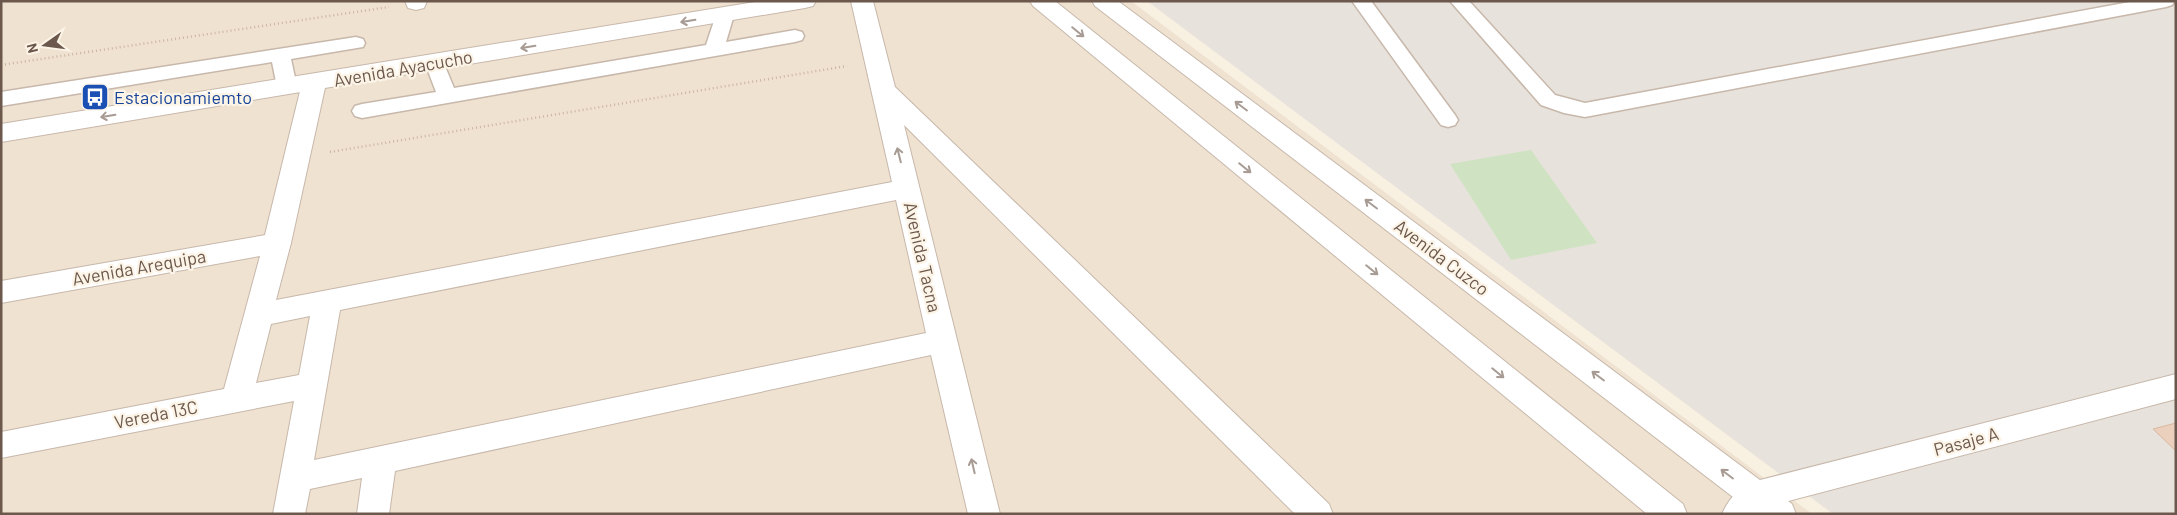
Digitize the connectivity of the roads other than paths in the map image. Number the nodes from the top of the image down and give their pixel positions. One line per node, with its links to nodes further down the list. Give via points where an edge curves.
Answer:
1 (805, 1): 8 (street, Avenida Ayacucho)
2 (862, 1): 16 (street, Avenida Tacna)
3 (1041, 1): 41 (street, one-way to 41)
4 (1103, 1): 35 (street, Avenida Cuzco, one-way to 4)
5 (1361, 1): 20 (lane)
6 (1459, 1): 7 (lane, via 1548,100 1584,110)
7 (2166, 1)
8 (725, 15): 11 (lane); 13 (street, Avenida Ayacucho, one-way to 13)
9 (796, 36): 11 (lane)
10 (356, 43): 12 (lane)
11 (714, 50): 17 (lane)
12 (280, 56): 15 (lane); 18 (lane)
13 (435, 63): 14 (street, Avenida Ayacucho); 17 (lane)
14 (314, 83): 15 (street, Avenida Ayacucho); 23 (street)
15 (287, 87): 21 (street, Avenida Ayacucho, one-way to 21)
16 (883, 90): 22 (street, Avenida Tacna, one-way to 16); 34 (street)
17 (447, 96): 19 (lane)
18 (1, 99)
19 (362, 111)
20 (1448, 120)
21 (1, 133)
22 (907, 188): 25 (street); 27 (street, Avenida Tacna)
23 (277, 243): 24 (street, Avenida Arequipa); 26 (street)
24 (1, 292)
25 (327, 301): 26 (street); 28 (street)
26 (259, 315): 30 (street)
27 (943, 340): 32 (street); 38 (street, Avenida Tacna, one-way to 27)
28 (312, 385): 30 (street, Vereda 13C); 33 (street)
29 (2176, 386): 35 (street, Pasaje A)
30 (237, 399): 31 (street, Vereda 13C)
31 (1, 445)
32 (380, 461): 33 (street); 37 (street)
33 (297, 478): 36 (street)
34 (1288, 484): 39 (street); 40 (street)
35 (1758, 508)
36 (289, 514)
37 (373, 514)
38 (984, 514)
39 (1301, 514)
40 (1317, 514)
41 (1671, 514)

